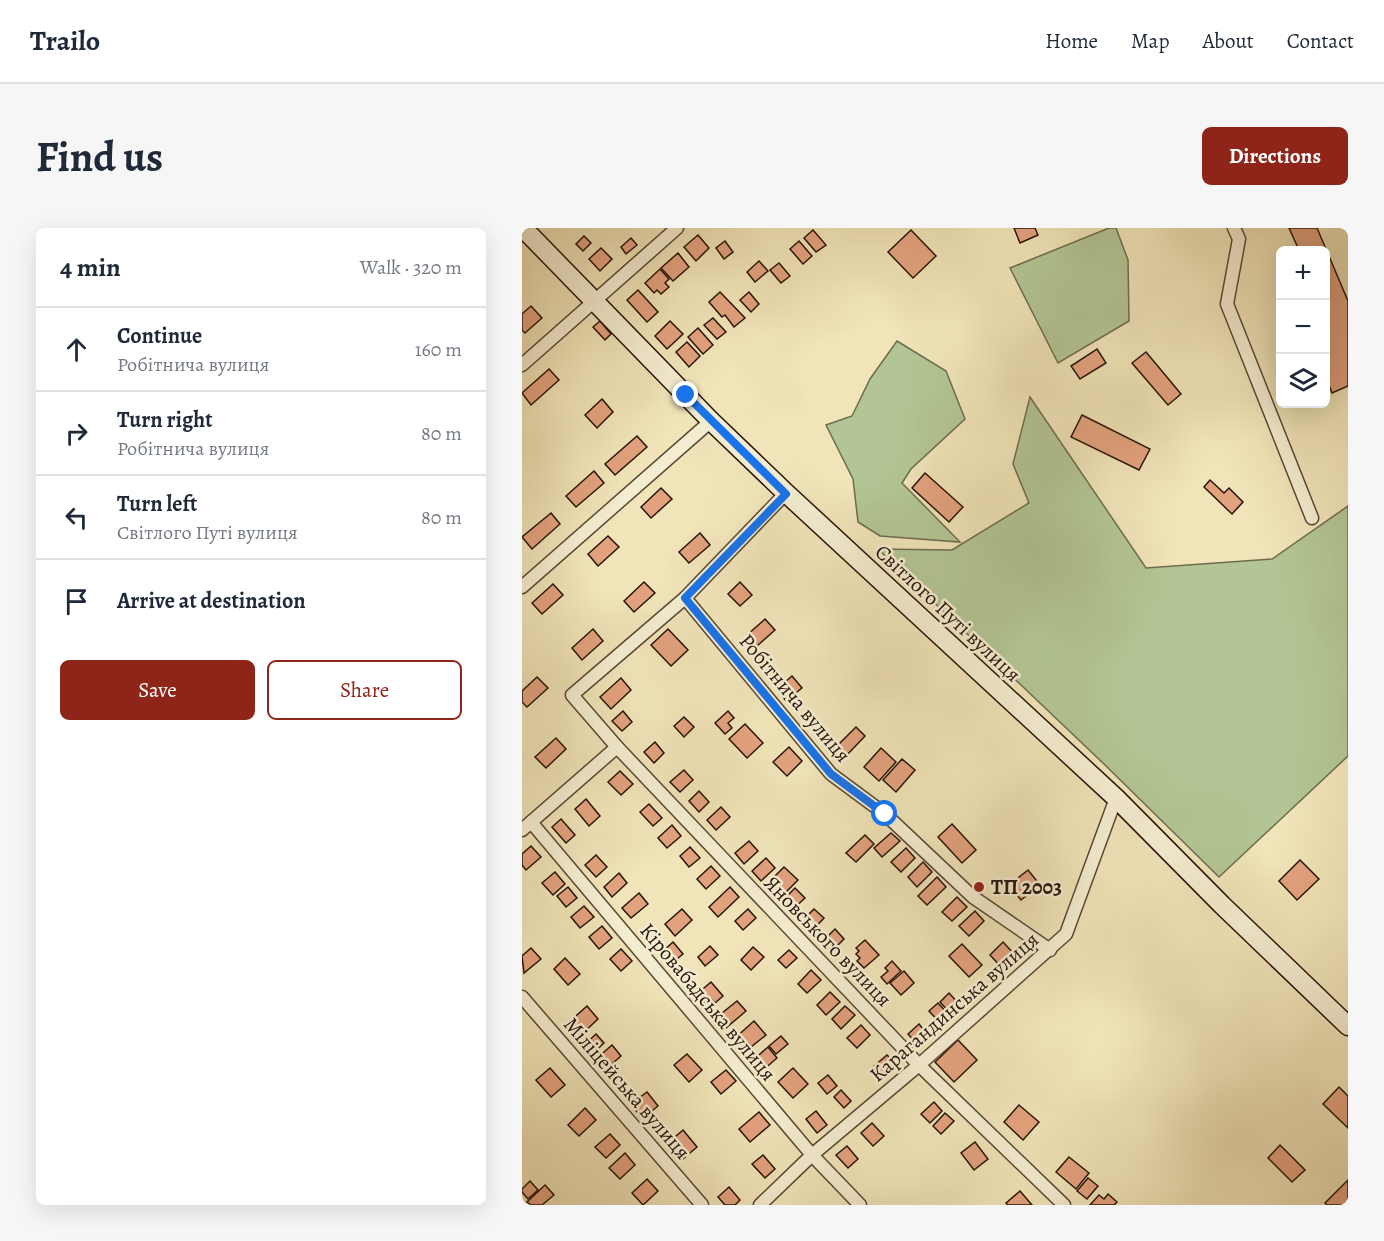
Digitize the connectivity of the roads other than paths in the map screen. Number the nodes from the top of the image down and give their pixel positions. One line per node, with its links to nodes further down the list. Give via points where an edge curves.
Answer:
1 (523, 228): 4 (main road, Світлого Путі вулиця)
2 (677, 228): 4 (street)
3 (1234, 228): 8 (street, via 1239,239 1227,304)
4 (595, 302): 5 (street); 6 (main road, Світлого Путі вулиця)
5 (522, 365)
6 (711, 421): 7 (main road, Світлого Путі вулиця); 9 (street)
7 (786, 494): 10 (street); 12 (main road, Світлого Путі вулиця)
8 (1312, 518)
9 (522, 587)
10 (685, 598): 11 (street, Яновського вулиця, via 572,695); 14 (street, Робітнича вулиця, via 831,774 885,814 973,897)
11 (617, 747): 13 (street); 17 (street, Яновського вулиця)
12 (1116, 798): 14 (street, Карагандинська вулиця, via 1066,934); 16 (main road, Світлого Путі вулиця)
13 (526, 826): 18 (street, Кіровабадська вулиця)
14 (1050, 950): 17 (street, Карагандинська вулиця)
15 (522, 997): 19 (street, Міліцейська вулиця)
16 (1348, 1026)
17 (919, 1065): 18 (street, Карагандинська вулиця); 22 (street, Яновського вулиця)
18 (812, 1155): 20 (street, Карагандинська вулиця); 21 (street, Кіровабадська вулиця)
19 (702, 1205)
20 (760, 1205)
21 (860, 1205)
22 (1064, 1205)

